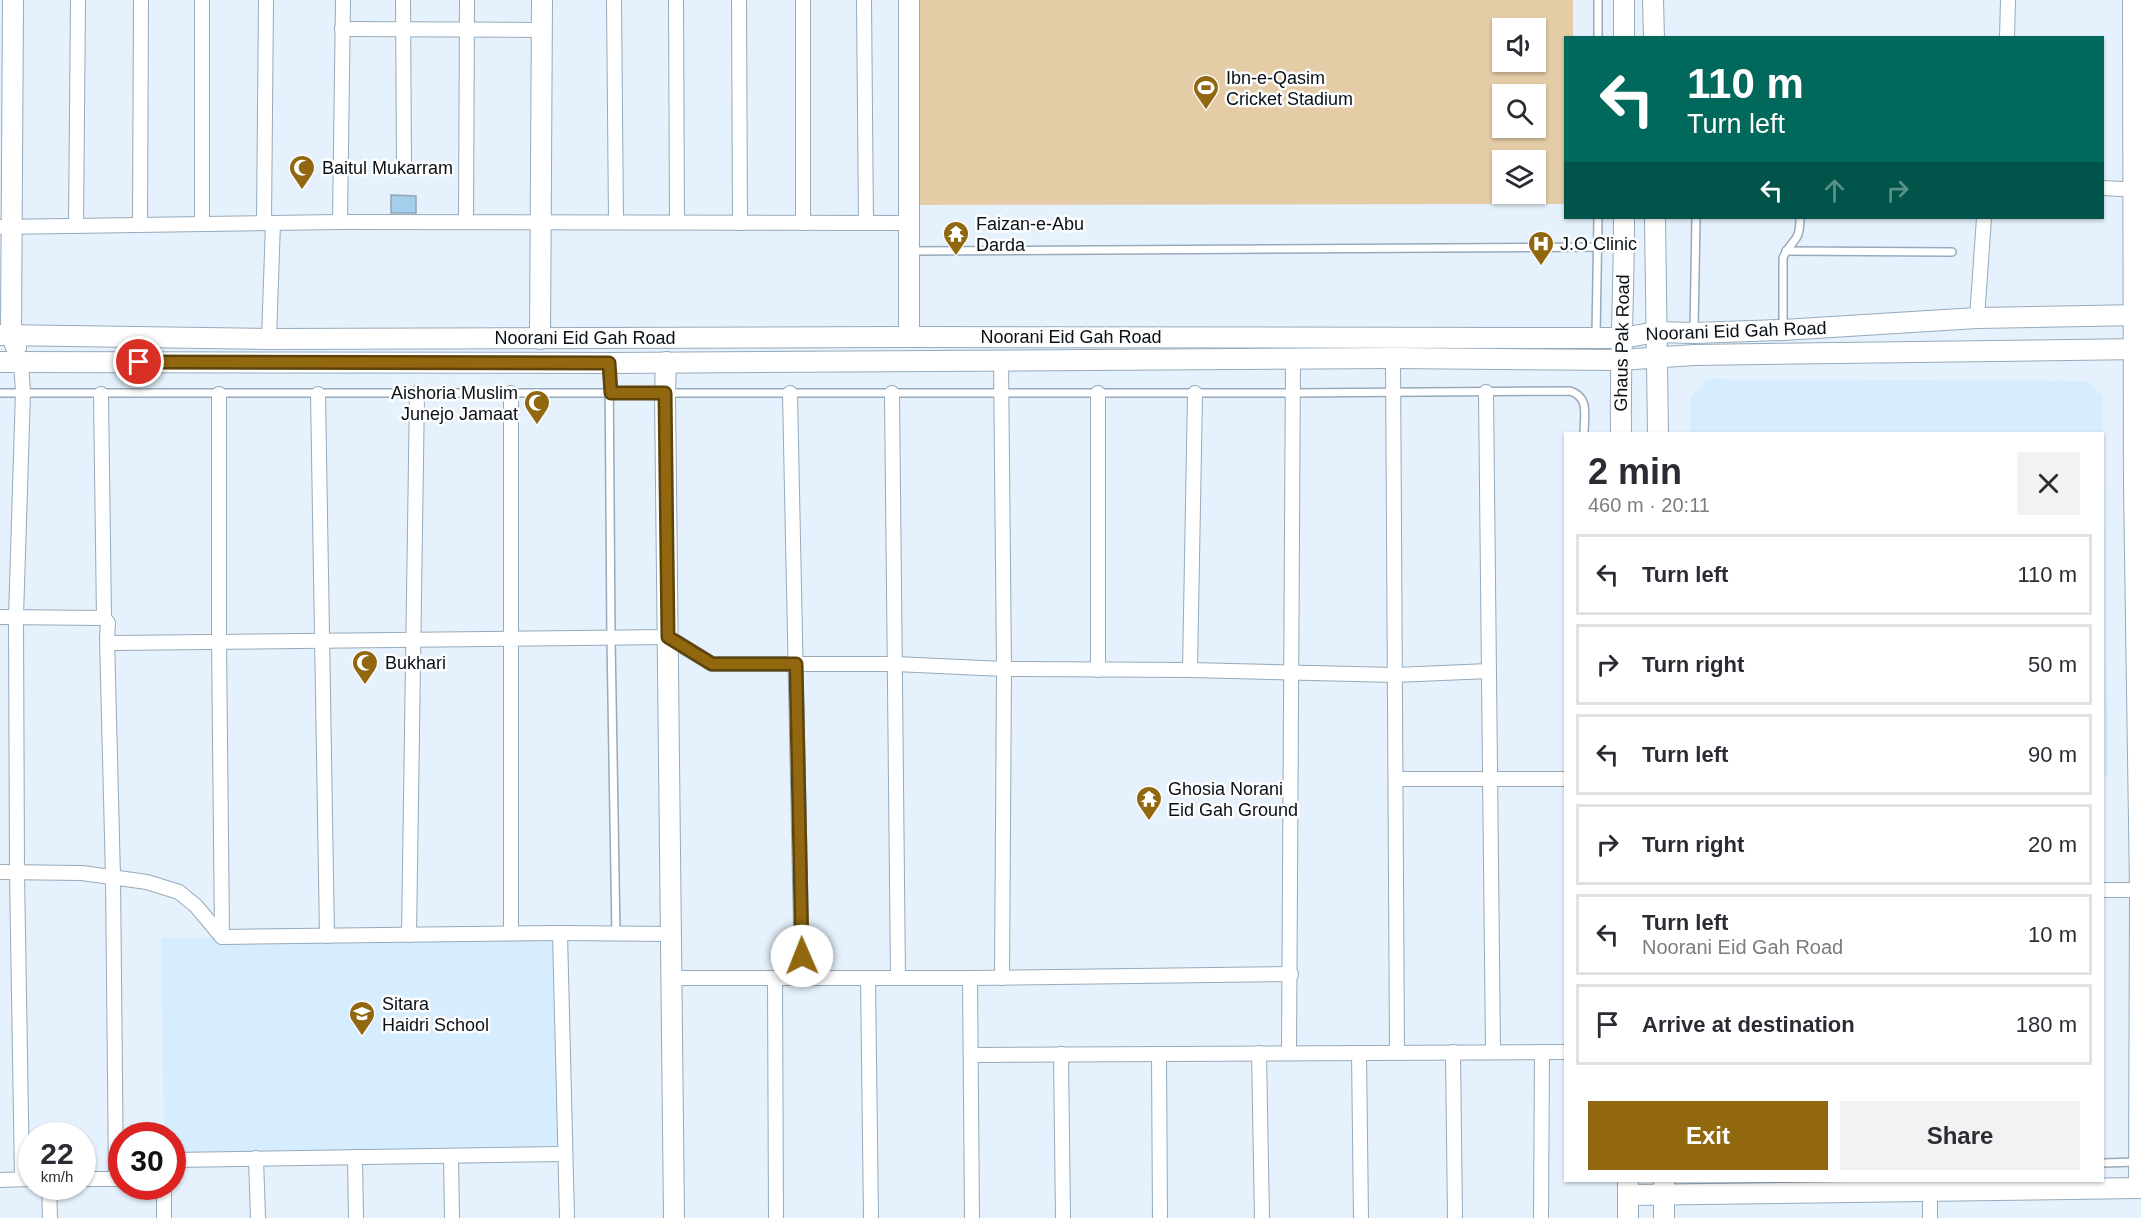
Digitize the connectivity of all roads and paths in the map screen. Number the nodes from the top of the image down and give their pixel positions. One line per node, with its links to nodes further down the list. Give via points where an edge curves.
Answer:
1 (78, 0): 52 (street)
2 (141, 0): 50 (street)
3 (202, 0): 51 (street)
4 (266, 0): 45 (street)
5 (343, 0): 21 (street)
6 (403, 0): 22 (street)
7 (467, 0): 23 (street)
8 (542, 0): 24 (main road)
9 (614, 0): 43 (street)
10 (676, 0): 44 (street)
11 (740, 0): 46 (street)
12 (803, 0): 47 (street)
13 (864, 0): 48 (street)
14 (909, 0): 49 (main road)
15 (1598, 0): 25 (lane)
16 (1624, 0): 26 (main road)
17 (1653, 0): 27 (main road)
18 (2008, 0): 28 (street)
19 (2133, 0): 33 (main road)
20 (9, 12): 29 (main road)
21 (342, 29): 22 (street); 40 (street)
22 (403, 30): 23 (street); 30 (street)
23 (467, 30): 24 (street); 41 (street)
24 (541, 30): 42 (main road)
25 (1598, 36)
26 (1624, 36)
27 (1654, 36)
28 (2007, 36)
29 (6, 131): 31 (main road)
30 (404, 166)
31 (6, 184): 53 (main road)
32 (2104, 188): 33 (street)
33 (2137, 190): 59 (main road)
34 (1598, 219): 54 (lane)
35 (1624, 219): 55 (main road, Ghaus Pak Road)
36 (1655, 219): 62 (main road)
37 (1696, 219): 63 (lane)
38 (1800, 219): 57 (lane, via 1798,237)
39 (1984, 219): 60 (street)
40 (340, 222): 41 (street); 45 (street)
41 (466, 222): 42 (street)
42 (539, 222): 43 (street); 68 (main road)
43 (616, 222): 44 (street)
44 (676, 222): 46 (street)
45 (269, 223): 51 (street); 67 (street)
46 (740, 223): 47 (street)
47 (803, 223): 48 (street)
48 (866, 223): 49 (street)
49 (910, 223): 56 (main road)
50 (140, 224): 51 (street); 52 (street)
51 (202, 224)
52 (76, 225): 53 (street)
53 (6, 227): 64 (main road)
54 (1598, 247): 55 (lane); 56 (lane); 69 (lane)
55 (1624, 247): 66 (main road, Ghaus Pak Road)
56 (909, 251): 65 (main road)
57 (1786, 251): 58 (lane); 61 (lane)
58 (1952, 252)
59 (2138, 315): 60 (main road, Noorani Eid Gah Road); 70 (main road)
60 (1977, 318): 61 (main road, Noorani Eid Gah Road)
61 (1783, 330): 63 (main road, Noorani Eid Gah Road)
62 (1656, 332): 63 (main road, Noorani Eid Gah Road); 66 (main road, Noorani Eid Gah Road); 73 (main road)
63 (1694, 333): 71 (lane)
64 (6, 335): 67 (main road, Noorani Eid Gah Road); 78 (main road)
65 (909, 337): 68 (main road, Noorani Eid Gah Road); 69 (main road, Noorani Eid Gah Road)
66 (1623, 338): 69 (main road, Noorani Eid Gah Road); 76 (main road, Ghaus Pak Road)
67 (269, 339): 68 (main road, Noorani Eid Gah Road)
68 (540, 339)
69 (1596, 339)
70 (2138, 349): 71 (main road, Noorani Eid Gah Road); 101 (main road)
71 (1694, 355): 73 (main road, Noorani Eid Gah Road)
72 (1393, 358): 75 (main road, Noorani Eid Gah Road); 76 (main road, Noorani Eid Gah Road); 82 (street)
73 (1657, 358): 76 (main road, Noorani Eid Gah Road); 100 (main road)
74 (1001, 359): 75 (main road, Noorani Eid Gah Road); 79 (main road, Noorani Eid Gah Road); 91 (street)
75 (1293, 359): 94 (street)
76 (1620, 360): 99 (main road, Ghaus Pak Road)
77 (0, 362): 78 (main road, Noorani Eid Gah Road)
78 (21, 362): 80 (main road, Noorani Eid Gah Road); 81 (street)
79 (666, 362): 80 (main road, Noorani Eid Gah Road); 88 (main road)
80 (609, 363): 87 (lane)
81 (23, 392): 84 (lane); 95 (lane); 103 (street)
82 (1393, 392): 83 (lane); 94 (lane); 119 (street)
83 (1486, 392): 98 (lane, via 1579,394 1584,400); 117 (street)
84 (0, 393)
85 (417, 393): 86 (lane); 97 (lane); 110 (street)
86 (511, 393): 87 (lane); 107 (street)
87 (611, 393): 88 (lane); 108 (lane)
88 (665, 393): 89 (lane); 105 (main road)
89 (790, 393): 90 (lane); 112 (street)
90 (892, 393): 91 (lane); 113 (street)
91 (1001, 393): 92 (lane); 114 (street)
92 (1098, 393): 93 (lane); 115 (street)
93 (1195, 393): 94 (lane); 116 (street)
94 (1291, 393): 118 (street)
95 (101, 394): 96 (lane); 104 (street)
96 (219, 394): 97 (lane); 111 (street)
97 (318, 394): 109 (street)
98 (1584, 432)
99 (1621, 432)
100 (1658, 432)
101 (2138, 488): 127 (main road)
102 (0, 617): 103 (street)
103 (16, 617): 104 (street); 124 (street)
104 (104, 618): 106 (street, via 108,623)
105 (668, 637): 108 (street); 112 (street, via 712,664); 130 (main road)
106 (107, 638): 111 (street, via 112,643); 125 (street)
107 (511, 638): 108 (street); 110 (street); 128 (street)
108 (611, 638): 132 (lane)
109 (322, 639): 110 (street); 111 (street); 133 (street)
110 (413, 639): 131 (street)
111 (219, 640): 134 (street)
112 (796, 664): 113 (street); 138 (street)
113 (895, 664): 114 (street); 140 (street)
114 (1004, 669): 115 (street); 142 (street)
115 (1098, 670): 116 (street)
116 (1190, 670): 118 (street)
117 (1490, 671): 119 (street); 121 (street)
118 (1290, 672): 119 (street); 135 (street)
119 (1395, 675): 120 (street)
120 (1396, 778): 121 (street); 143 (street)
121 (1490, 779): 122 (street); 145 (street)
122 (1564, 779)
123 (0, 872): 124 (street)
124 (17, 872): 125 (street); 154 (street)
125 (112, 877): 134 (street, via 179,892); 155 (street)
126 (2104, 890): 127 (street)
127 (2140, 890): 162 (main road)
128 (511, 933): 129 (street); 131 (street)
129 (560, 933): 132 (street); 156 (street)
130 (671, 934): 132 (street); 136 (main road)
131 (409, 935): 133 (street)
132 (616, 935)
133 (327, 936): 134 (street)
134 (222, 937)
135 (1291, 974): 142 (street); 149 (street)
136 (671, 978): 137 (street); 177 (main road)
137 (775, 978): 138 (street); 178 (street)
138 (802, 978): 139 (street)
139 (868, 978): 140 (street); 179 (street)
140 (898, 978): 141 (street)
141 (970, 978): 142 (street); 153 (street)
142 (1002, 978)
143 (1397, 1052): 144 (street); 150 (street)
144 (1453, 1052): 145 (street); 185 (street)
145 (1493, 1052): 146 (street)
146 (1542, 1052): 147 (street); 186 (street)
147 (1564, 1052)
148 (1258, 1053): 149 (street); 152 (street); 183 (street)
149 (1289, 1053): 150 (street)
150 (1359, 1053): 184 (street)
151 (1061, 1054): 152 (street); 153 (street); 181 (street)
152 (1159, 1054): 182 (street)
153 (972, 1055): 180 (street)
154 (25, 1122)
155 (118, 1122)
156 (565, 1154): 157 (street); 176 (street)
157 (451, 1156): 158 (street); 175 (street)
158 (355, 1157): 159 (street); 174 (street)
159 (256, 1158): 160 (street); 173 (street)
160 (186, 1160)
161 (2104, 1162): 162 (lane)
162 (2140, 1162): 168 (main road)
163 (18, 1179): 164 (street)
164 (0, 1180)
165 (1930, 1186): 167 (main road); 168 (main road); 189 (street)
166 (1628, 1188): 167 (main road); 187 (main road)
167 (1664, 1188): 188 (main road)
168 (2140, 1188)
169 (49, 1200): 171 (street)
170 (164, 1200): 172 (street)
171 (50, 1218)
172 (164, 1218)
173 (258, 1218)
174 (356, 1218)
175 (452, 1218)
176 (567, 1218)
177 (674, 1218)
178 (776, 1218)
179 (871, 1218)
180 (972, 1218)
181 (1063, 1218)
182 (1160, 1218)
183 (1262, 1218)
184 (1361, 1218)
185 (1455, 1218)
186 (1541, 1218)
187 (1628, 1218)
188 (1664, 1218)
189 (1930, 1218)

